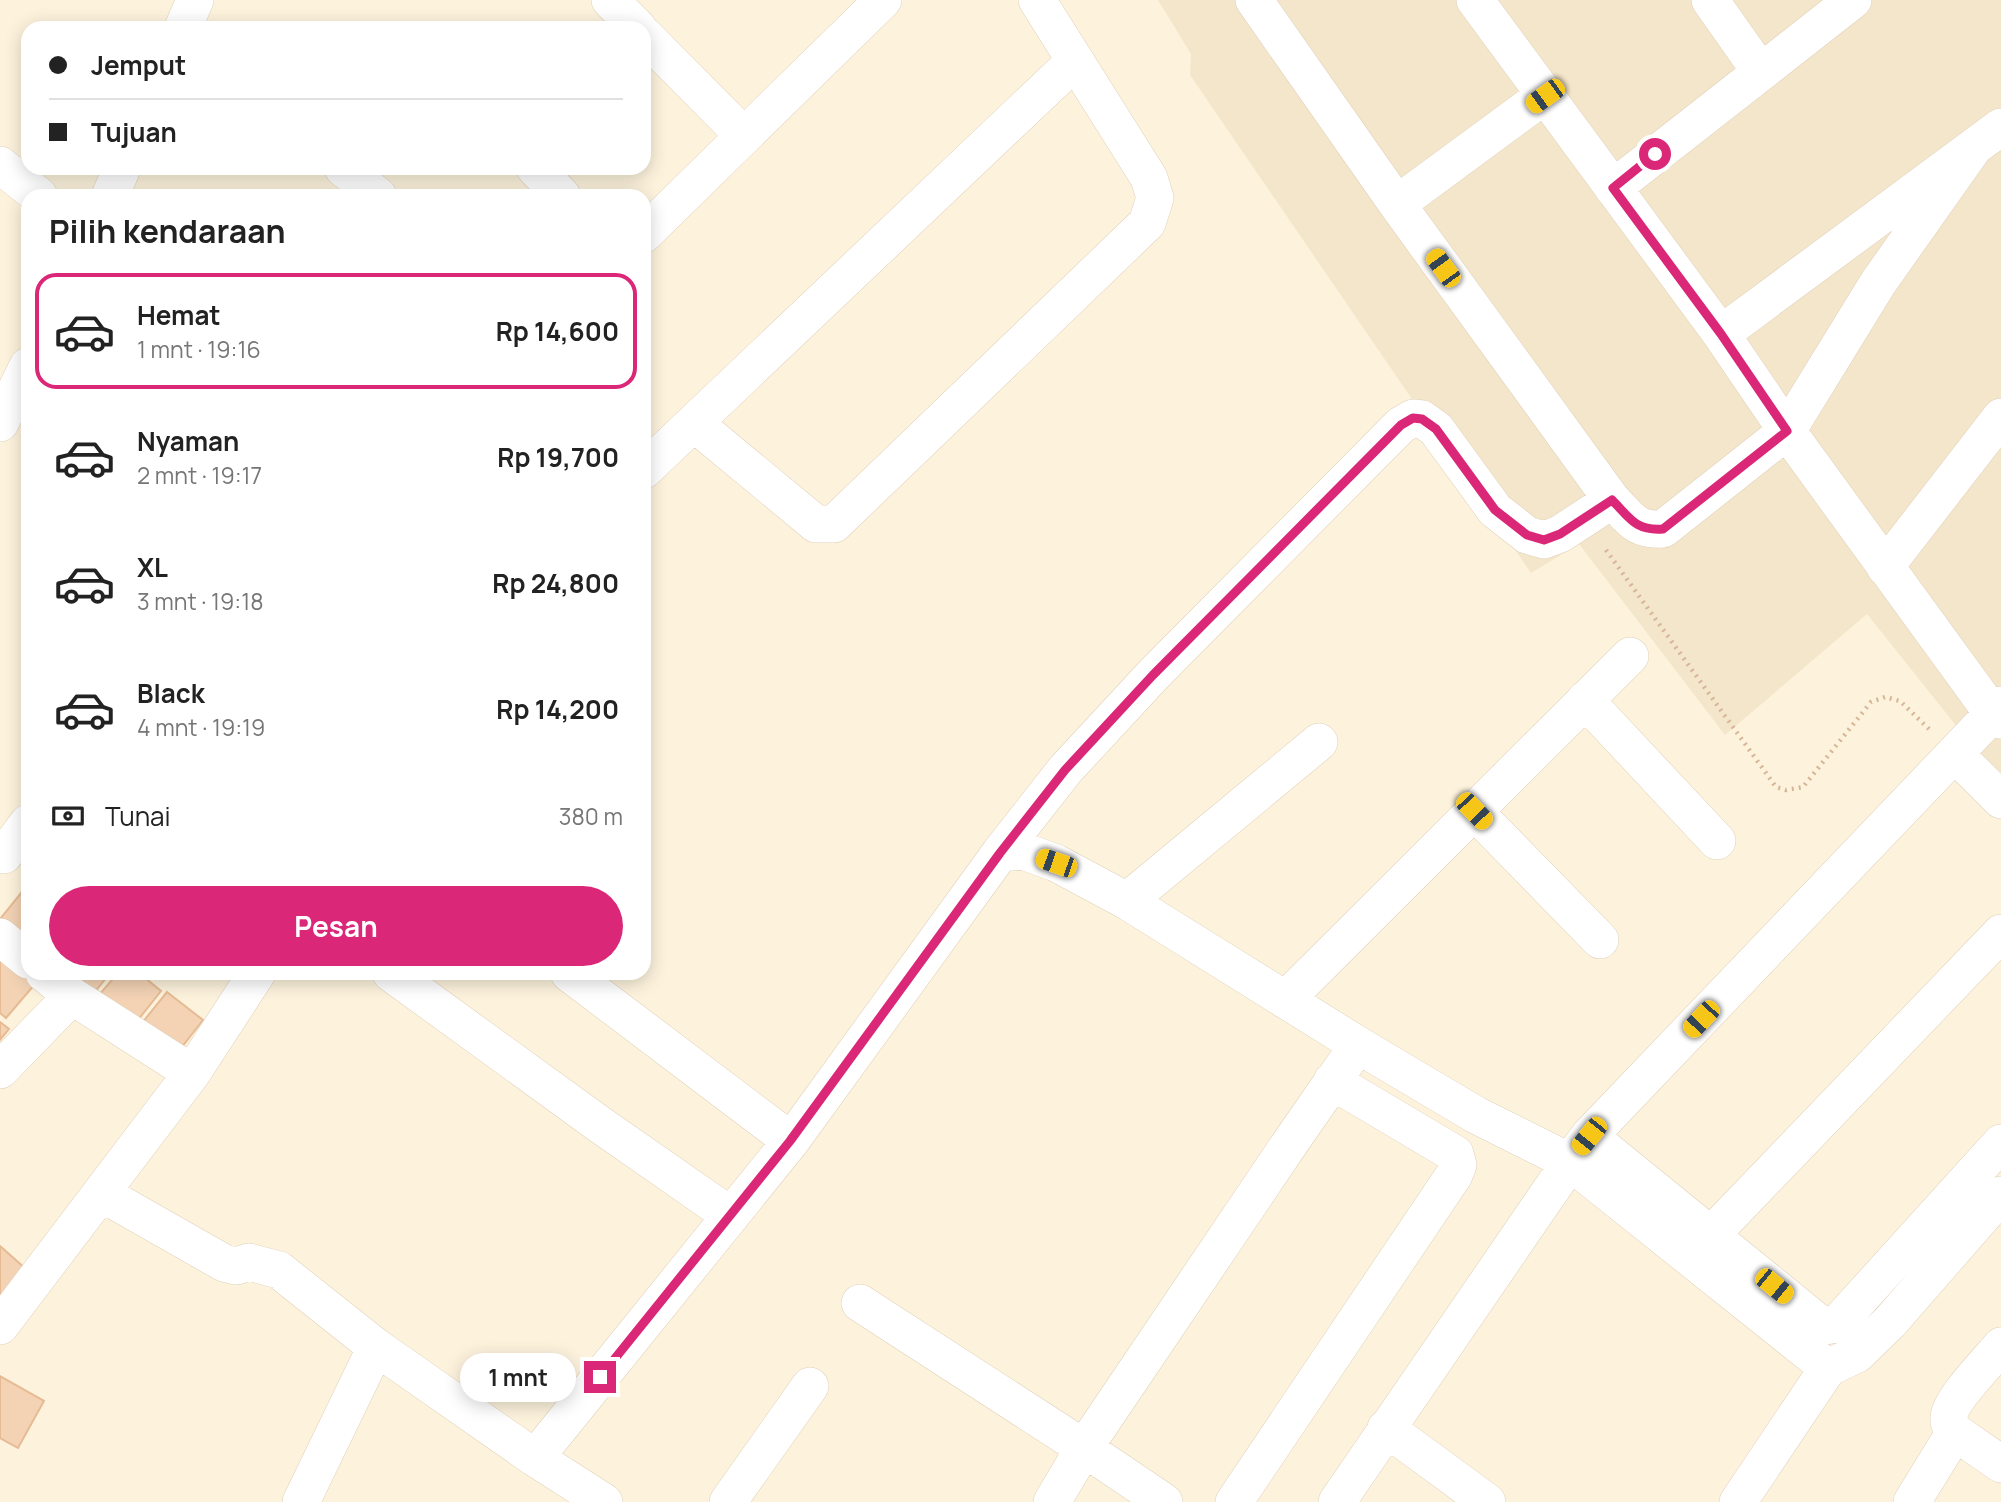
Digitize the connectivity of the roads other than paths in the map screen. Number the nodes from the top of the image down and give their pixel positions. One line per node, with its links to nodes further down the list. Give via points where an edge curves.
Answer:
1 (195, 0): 9 (street)
2 (610, 0): 10 (street)
3 (1037, 0): 12 (street)
4 (1254, 0): 24 (street)
5 (1475, 0): 14 (street)
6 (1710, 0): 13 (street)
7 (1853, 0): 13 (street)
8 (861, 7): 15 (street)
9 (186, 21)
10 (631, 21)
11 (651, 41): 15 (street)
12 (1075, 61): 30 (street); 30 (street, via 1149,178 1155,198 1147,223 834,524 816,524)
13 (1760, 71): 20 (street)
14 (1545, 96): 20 (street); 24 (street)
15 (744, 135): 25 (street)
16 (1987, 137): 26 (street); 31 (street, via 1878,282)
17 (0, 165): 21 (street)
18 (352, 175): 22 (street)
19 (542, 175): 23 (street)
20 (1613, 188): 26 (street)
21 (30, 189)
22 (369, 189)
23 (556, 189)
24 (1397, 204): 33 (street)
25 (651, 227)
26 (1721, 334): 31 (street)
27 (21, 387): 28 (street)
28 (12, 415)
29 (2001, 417): 34 (street)
30 (694, 423): 32 (street)
31 (1787, 431): 33 (street, via 1663,529 1651,530); 34 (street)
32 (651, 463)
33 (1597, 509): 44 (street, via 1544,540 1527,535 1495,510 1436,429 1413,418 1153,675 1065,770)
34 (1885, 567): 37 (street)
35 (1630, 656): 36 (street)
36 (1585, 700): 41 (street); 43 (street)
37 (1998, 713): 39 (street)
38 (1319, 742): 46 (street)
39 (1955, 754): 40 (street); 63 (street)
40 (2001, 800)
41 (1474, 811): 49 (street); 56 (street)
42 (21, 832): 45 (street)
43 (1717, 841)
44 (1000, 853): 46 (street, via 1023,851 1056,863); 61 (street)
45 (4, 855)
46 (1127, 901): 56 (street)
47 (2001, 933): 67 (street)
48 (0, 937): 50 (street)
49 (1600, 940)
50 (21, 954)
51 (53, 980): 55 (street)
52 (252, 980): 59 (street)
53 (401, 980): 66 (street)
54 (578, 980): 61 (street)
55 (72, 996): 58 (street); 59 (street)
56 (1284, 1000): 57 (street)
57 (1358, 1045): 60 (street); 63 (street, via 1476,1115)
58 (0, 1070)
59 (192, 1073): 64 (street)
60 (1332, 1081): 76 (street); 85 (street, via 1455,1154 1458,1165)
61 (790, 1141): 66 (street)
62 (2001, 1143): 67 (street, via 1837,1324 1815,1320)
63 (1579, 1149): 67 (street); 72 (street); 74 (street)
64 (102, 1193): 69 (street); 71 (street, via 224,1263 249,1262 279,1270)
65 (2001, 1195): 72 (street, via 1890,1322 1857,1354)
66 (731, 1216): 77 (street)
67 (1711, 1235)
68 (860, 1303): 76 (street)
69 (0, 1326)
70 (2001, 1346): 75 (street, via 1954,1402 1949,1424)
71 (376, 1347): 77 (street); 80 (street)
72 (1828, 1368): 79 (street)
73 (810, 1386): 82 (street)
74 (1387, 1427): 86 (street); 87 (street)
75 (1955, 1432): 78 (street); 88 (street)
76 (1084, 1448): 83 (street); 84 (street)
77 (535, 1458): 81 (street)
78 (2001, 1464)
79 (1748, 1498)
80 (301, 1502)
81 (604, 1502)
82 (728, 1502)
83 (1052, 1502)
84 (1164, 1502)
85 (1234, 1502)
86 (1337, 1502)
87 (1487, 1502)
88 (1912, 1502)

